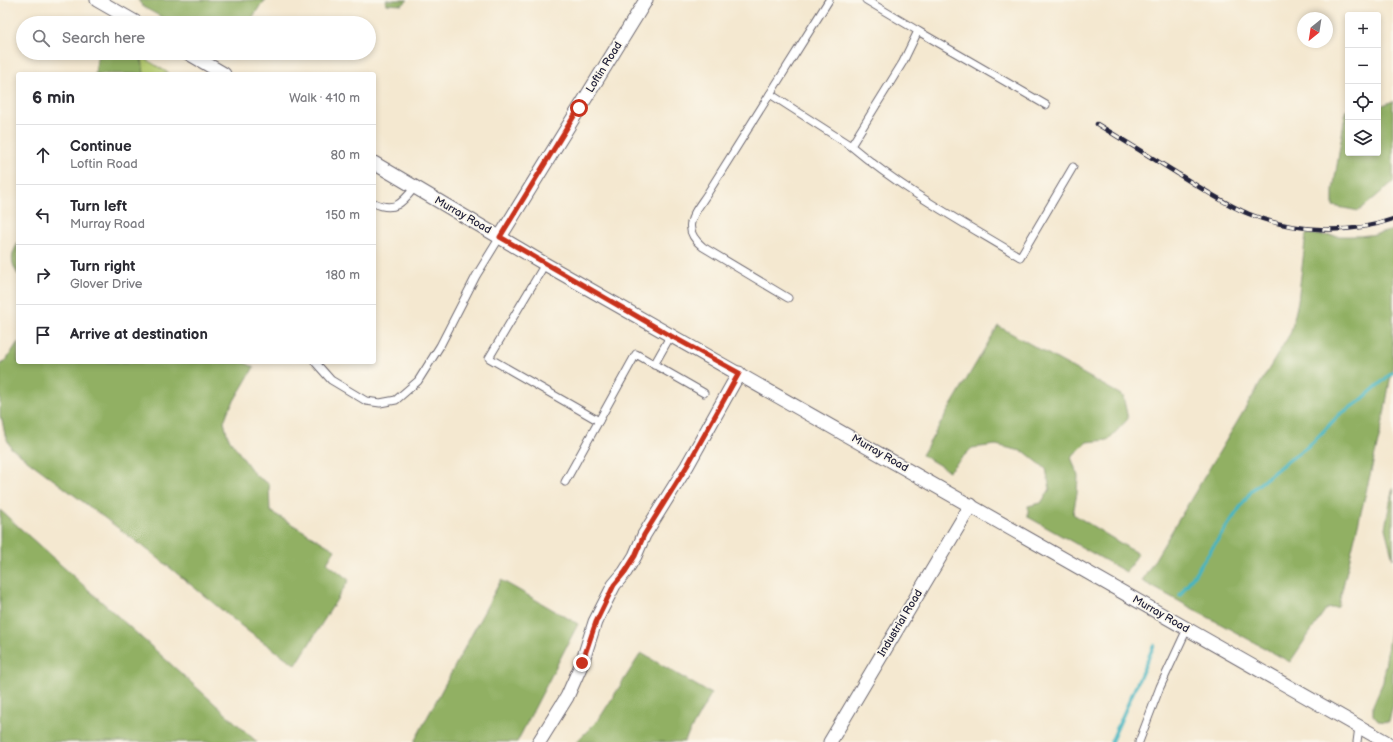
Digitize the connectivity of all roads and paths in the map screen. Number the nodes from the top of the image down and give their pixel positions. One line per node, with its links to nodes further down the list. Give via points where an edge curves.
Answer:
1 (646, 0): 16 (street, Loftin Road)
2 (829, 0): 9 (lane)
3 (866, 0): 6 (lane)
4 (99, 1): 5 (street)
5 (125, 16)
6 (918, 31): 10 (lane); 11 (lane, via 903,62)
7 (200, 60): 8 (street)
8 (221, 72)
9 (770, 94): 11 (lane); 18 (lane, via 690,226 695,241 703,247)
10 (1046, 104)
11 (851, 146): 13 (lane, via 874,166 934,206 1020,257)
12 (376, 164): 14 (street, Murray Road)
13 (1073, 167)
14 (415, 187): 15 (lane, via 398,206 387,207); 16 (street, Murray Road)
15 (376, 204)
16 (500, 237): 17 (street, Murray Road); 20 (lane, via 418,381 396,400 380,403 366,401 331,380)
17 (545, 264): 19 (street, Murray Road); 24 (lane, via 490,358)
18 (788, 298)
19 (671, 336): 21 (lane); 22 (street, Murray Road)
20 (317, 364)
21 (654, 365): 23 (lane); 24 (lane, via 636,354)
22 (739, 373): 26 (street, Murray Road); 29 (street, via 687,466 644,535 635,556 614,585 596,622 567,697)
23 (704, 393)
24 (599, 421): 25 (lane)
25 (565, 482)
26 (971, 505): 27 (street, Murray Road); 30 (street, Industrial Road)
27 (1187, 629): 28 (street, Murray Road); 31 (lane, via 1160,687)
28 (1359, 727): 32 (lane); 33 (street, Murray Road)
29 (539, 742)
30 (830, 742)
31 (1139, 742)
32 (1357, 742)
33 (1386, 742)

